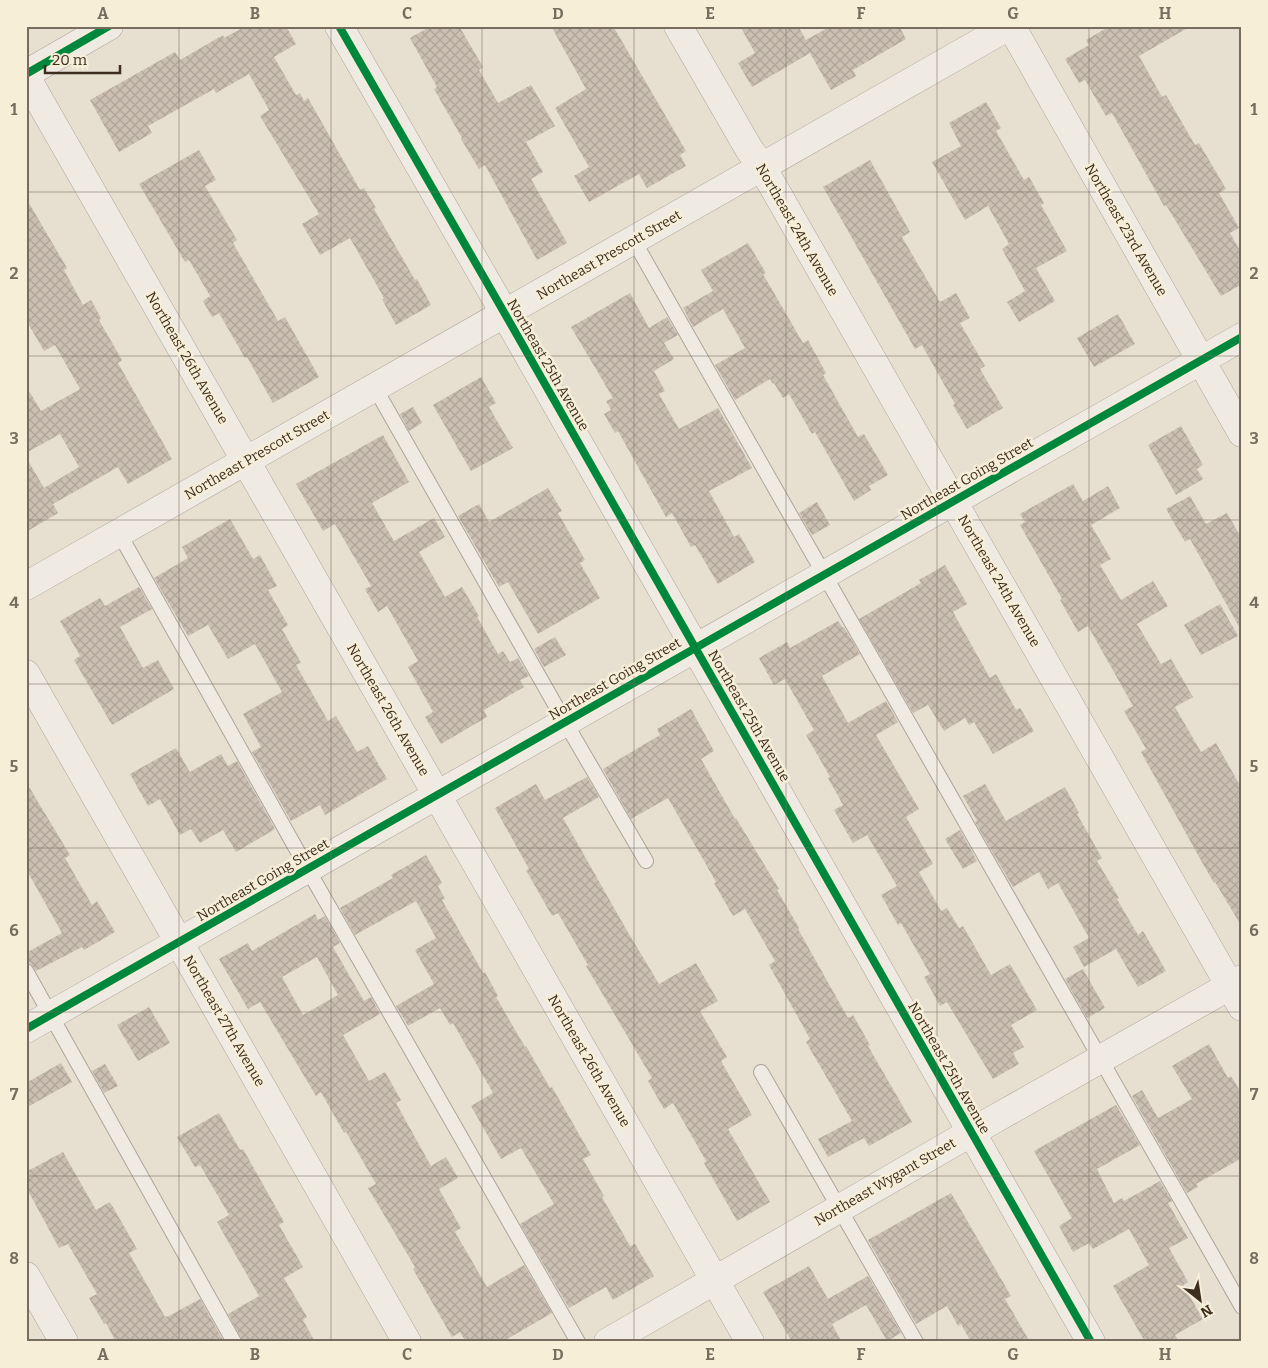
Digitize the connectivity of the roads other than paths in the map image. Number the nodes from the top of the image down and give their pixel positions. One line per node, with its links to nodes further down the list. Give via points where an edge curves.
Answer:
1 (109, 26): 5 (street)
2 (339, 26): 8 (street, Northeast 25th Avenue)
3 (678, 26): 6 (street, Northeast 24th Avenue)
4 (1010, 26): 6 (street, Northeast Prescott Street); 10 (street, Northeast 23rd Avenue)
5 (26, 75): 13 (street, Northeast 26th Avenue)
6 (762, 167): 7 (street, Northeast Prescott Street); 14 (street, Northeast 24th Avenue)
7 (634, 241): 8 (street, Northeast Prescott Street); 16 (lane)
8 (505, 314): 11 (street, Northeast Prescott Street); 18 (street, Northeast 25th Avenue)
9 (1242, 337): 10 (street, Northeast Going Street)
10 (1200, 360): 12 (street, Northeast 23rd Avenue); 14 (street, Northeast Going Street)
11 (375, 388): 13 (street, Northeast Prescott Street); 20 (lane)
12 (1242, 433)
13 (246, 461): 15 (street, Northeast Prescott Street); 21 (street, Northeast 26th Avenue)
14 (954, 501): 16 (street, Northeast Going Street); 26 (street, Northeast 24th Avenue)
15 (119, 533): 17 (street, Northeast Prescott Street); 23 (lane)
16 (824, 575): 18 (street, Northeast Going Street); 29 (lane)
17 (26, 586)
18 (695, 648): 20 (street, Northeast Going Street); 31 (street, Northeast 25th Avenue)
19 (26, 674): 24 (street, Northeast 27th Avenue)
20 (565, 722): 21 (street, Northeast Going Street); 22 (lane)
21 (437, 795): 23 (street, Northeast Going Street); 34 (street, Northeast 26th Avenue)
22 (646, 861)
23 (307, 868): 24 (street, Northeast Going Street); 39 (lane)
24 (179, 942): 27 (street, Northeast Going Street); 38 (street, Northeast 27th Avenue)
25 (26, 971): 27 (lane)
26 (1238, 991): 29 (street, Northeast Wygant Street)
27 (51, 1015): 28 (street, Northeast Going Street); 37 (lane)
28 (26, 1029)
29 (1100, 1060): 31 (street, Northeast Wygant Street); 35 (lane)
30 (761, 1072): 32 (lane)
31 (971, 1132): 32 (street, Northeast Wygant Street); 43 (street, Northeast 25th Avenue)
32 (839, 1209): 34 (street, Northeast Wygant Street); 42 (lane)
33 (26, 1276): 36 (street)
34 (715, 1280): 40 (street, Northeast Wygant Street); 41 (street, Northeast 26th Avenue)
35 (1242, 1307)
36 (64, 1342)
37 (234, 1342)
38 (407, 1342)
39 (578, 1342)
40 (608, 1342)
41 (750, 1342)
42 (916, 1342)
43 (1091, 1342)

